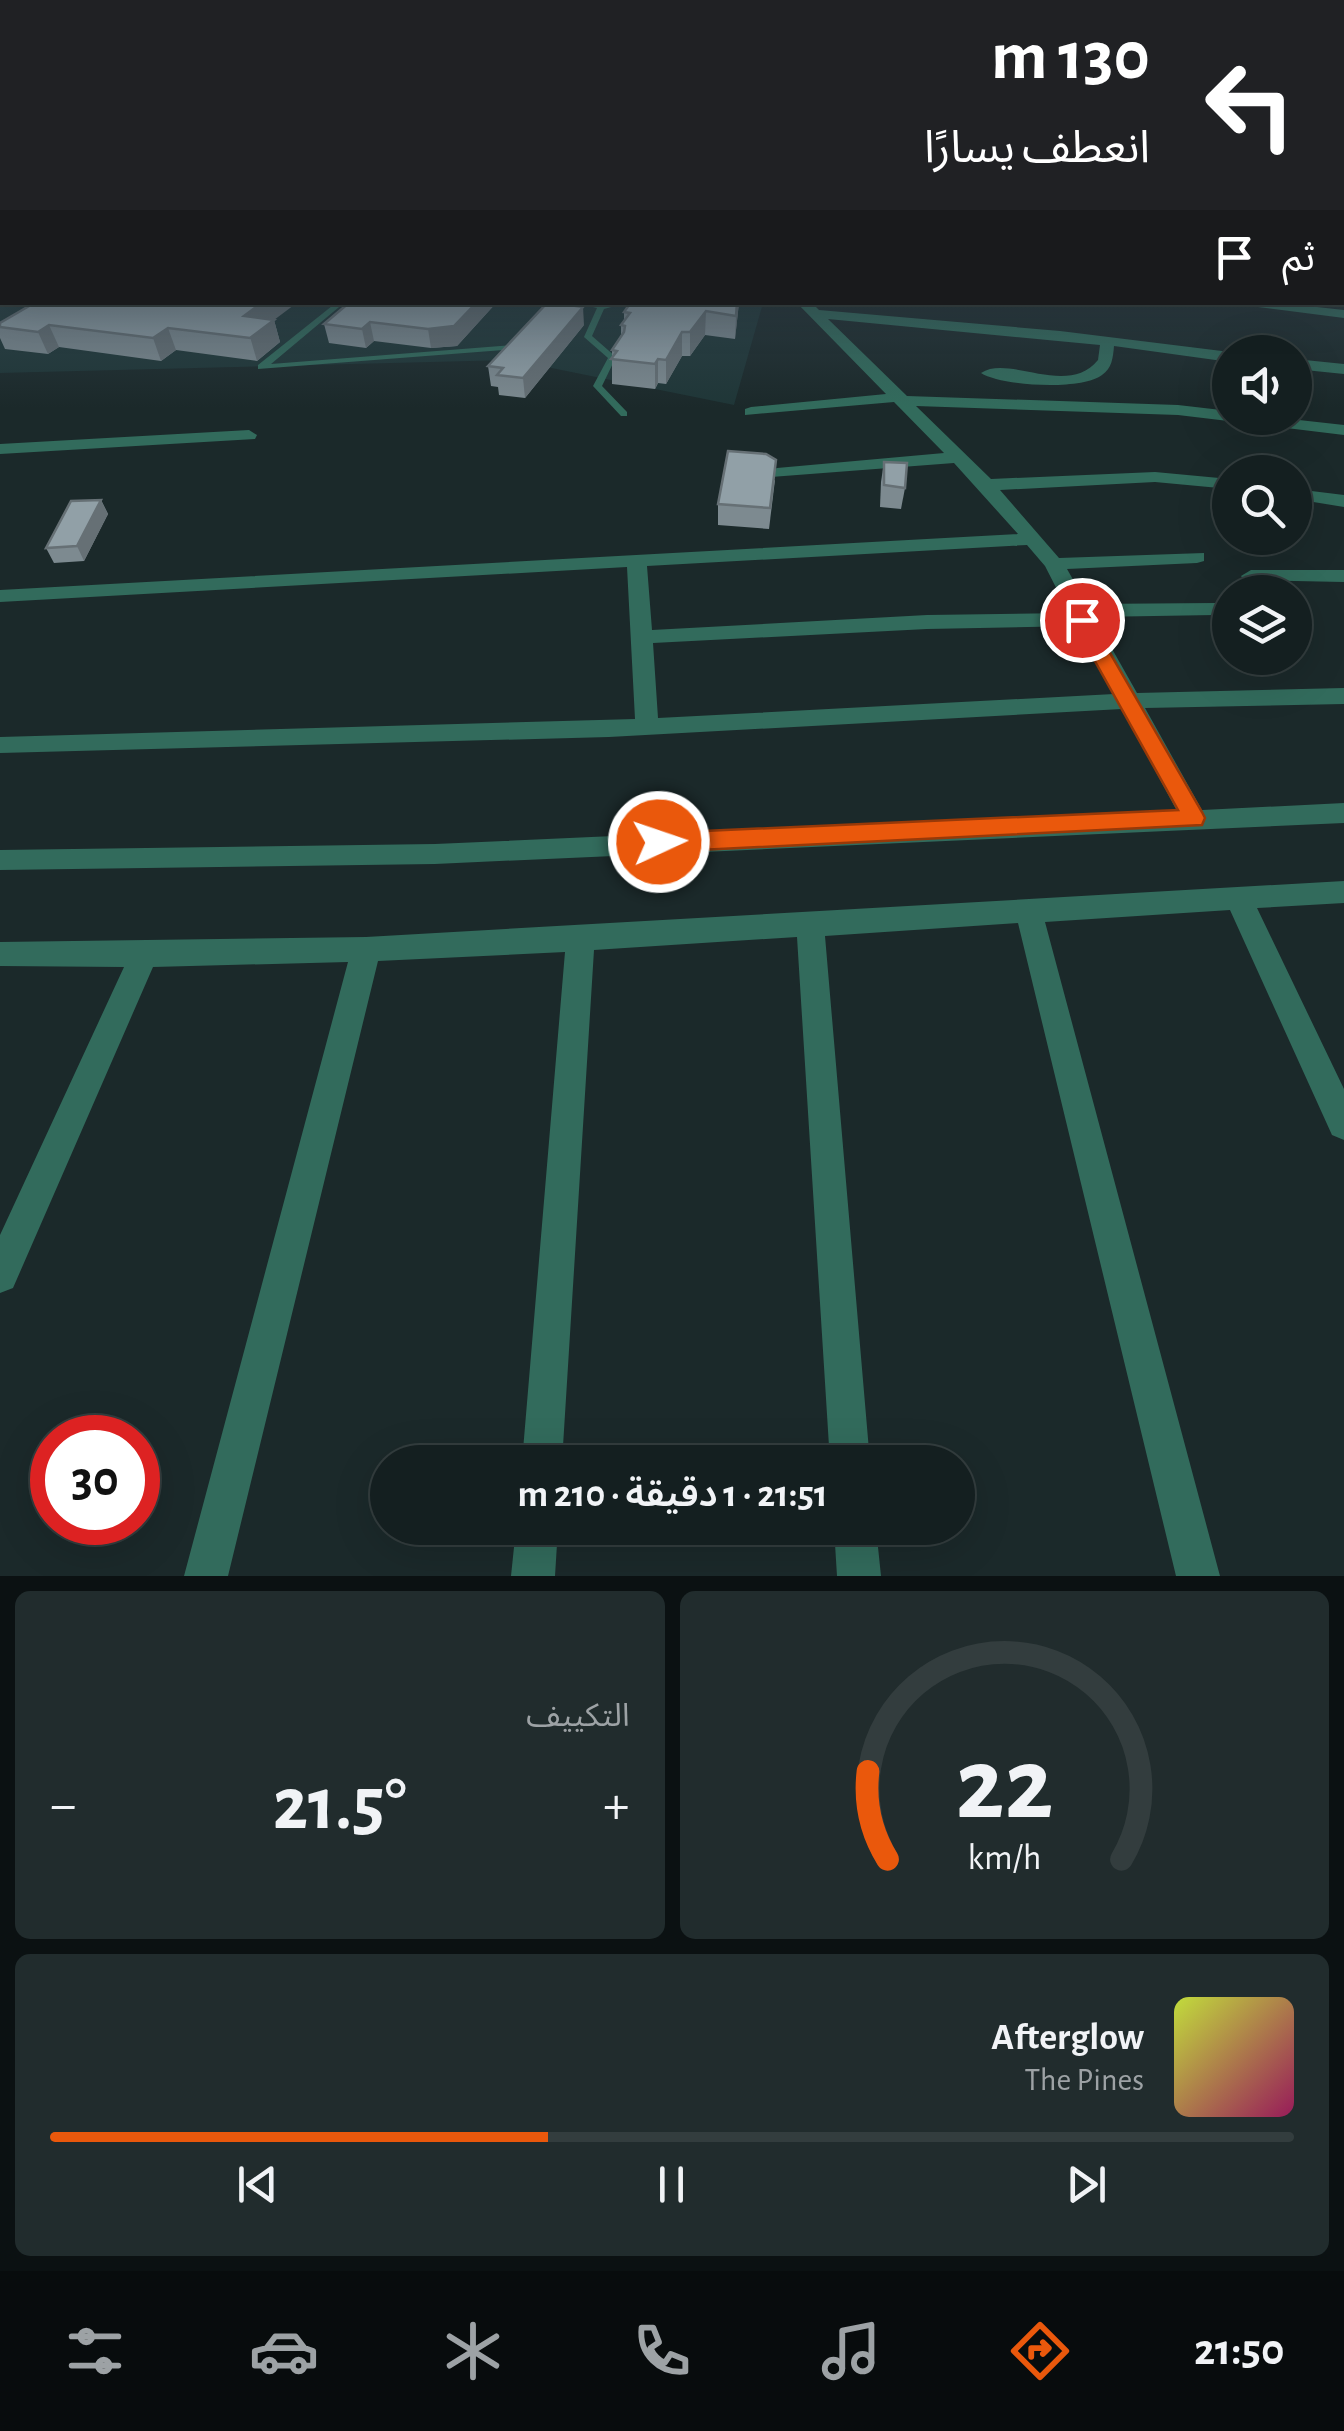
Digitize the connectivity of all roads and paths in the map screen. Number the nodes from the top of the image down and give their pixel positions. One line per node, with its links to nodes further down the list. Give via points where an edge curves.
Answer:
1 (338, 305): 8 (lane, via 261,367 516,347)
2 (595, 305): 5 (lane)
3 (607, 305): 5 (lane)
4 (1248, 305): 7 (street)
5 (601, 306): 16 (lane, via 588,337 612,356 597,386)
6 (809, 308): 9 (street); 14 (street)
7 (1344, 314)
8 (527, 336)
9 (1107, 344): 10 (street); 13 (street, via 1101,371 1072,381)
10 (1212, 355)
11 (1312, 366): 12 (street)
12 (1344, 369)
13 (989, 373)
14 (902, 399): 15 (street); 17 (street); 22 (street)
15 (751, 412)
16 (624, 414)
17 (1212, 414)
18 (1312, 426): 19 (street)
19 (1344, 430)
20 (249, 435): 21 (street)
21 (0, 449)
22 (960, 458): 23 (street); 25 (street)
23 (777, 473)
24 (1212, 482): 25 (street, via 1155,477)
25 (986, 484): 28 (street)
26 (1312, 496): 27 (street)
27 (1344, 501)
28 (1034, 539): 30 (street); 31 (street)
29 (1197, 556): 31 (street)
30 (637, 560): 34 (street); 37 (street)
31 (1054, 564): 36 (street)
32 (1312, 576): 33 (street)
33 (1344, 576)
34 (0, 596)
35 (1212, 609): 36 (street)
36 (1080, 615): 37 (street); 39 (street)
37 (644, 636): 40 (street)
38 (1344, 696): 39 (street)
39 (1128, 702): 40 (street); 43 (street)
40 (647, 727): 41 (street)
41 (0, 745)
42 (1344, 813): 43 (street)
43 (1194, 818): 44 (street, via 435,854)
44 (0, 860)
45 (1344, 892): 46 (street)
46 (1239, 899): 47 (street); 53 (street)
47 (1028, 913): 48 (street); 62 (street)
48 (810, 928): 49 (street); 56 (street)
49 (580, 939): 50 (street); 55 (street)
50 (366, 949): 52 (street); 59 (street)
51 (0, 954): 52 (street)
52 (144, 955): 54 (street)
53 (1344, 1124)
54 (0, 1275)
55 (543, 1445)
56 (849, 1445)
57 (536, 1545): 60 (street)
58 (856, 1545): 61 (street)
59 (206, 1576)
60 (533, 1576)
61 (858, 1576)
62 (1198, 1576)

